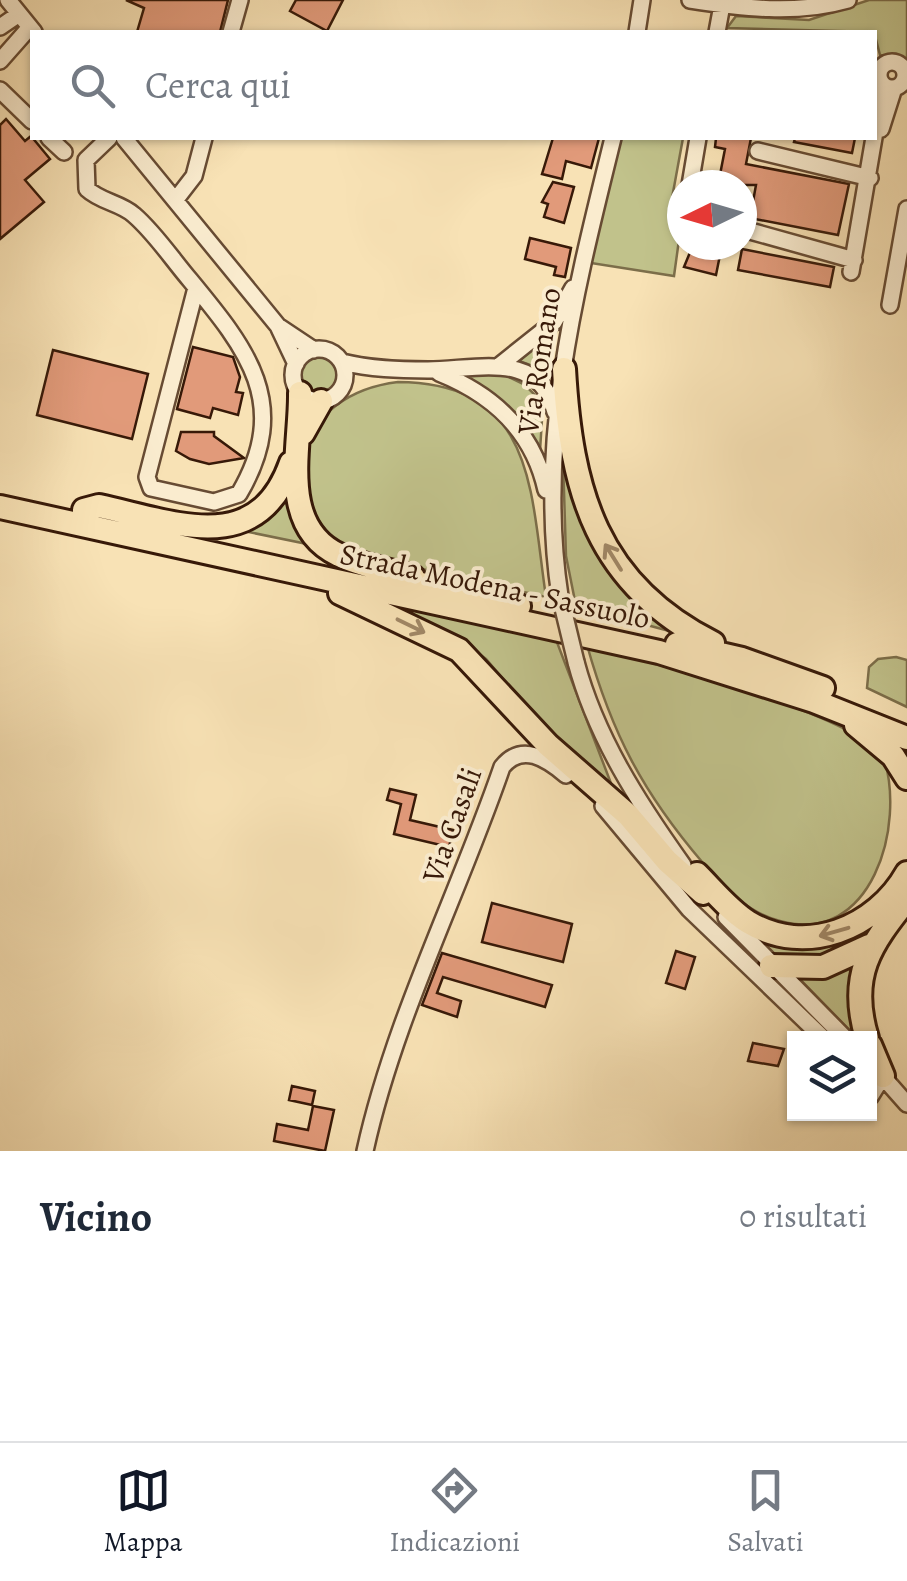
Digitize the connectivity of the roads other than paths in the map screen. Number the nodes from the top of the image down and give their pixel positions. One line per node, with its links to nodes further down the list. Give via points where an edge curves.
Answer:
1 (7, 0): 7 (street); 8 (street)
2 (240, 0): 10 (street)
3 (642, 0): 11 (street)
4 (690, 0): 6 (street)
5 (848, 0): 6 (street, via 806,9)
6 (722, 5): 12 (street)
7 (0, 8)
8 (28, 24): 9 (street); 13 (street)
9 (0, 27)
10 (232, 30)
11 (636, 30)
12 (718, 30)
13 (0, 61)
14 (891, 77): 17 (street)
15 (0, 90): 16 (street)
16 (30, 119)
17 (877, 137)
18 (51, 140): 26 (street)
19 (107, 140): 33 (street, via 86,160 87,189 134,214)
20 (126, 140): 29 (street)
21 (203, 140): 29 (street, via 194,176)
22 (613, 140): 32 (street, Via Romano)
23 (698, 140): 27 (street)
24 (876, 140): 28 (street)
25 (758, 151): 28 (street)
26 (64, 152)
27 (693, 170)
28 (870, 178): 31 (street, via 853,266)
29 (177, 198): 35 (street)
30 (907, 209): 34 (street)
31 (757, 234)
32 (581, 271): 39 (street, via 554,322); 40 (street, Via Romano)
33 (196, 288): 33 (street, via 239,340 263,405 262,430 239,494 214,502 151,488 147,477)
34 (890, 305)
35 (278, 326): 36 (street); 38 (street)
36 (314, 350): 37 (street); 38 (street)
37 (342, 362): 41 (street); 43 (street)
38 (296, 364): 44 (street, via 294,379)
39 (500, 365): 42 (street); 45 (street, via 535,378 551,396)
40 (564, 368): 45 (street, Via Romano); 53 (highway, one-way to 40, via 653,606 606,549 577,482)
41 (379, 370): 42 (street); 43 (street)
42 (430, 370): 50 (street, via 464,383 506,412 534,454)
43 (342, 389): 44 (street)
44 (310, 397): 46 (highway)
45 (556, 416): 50 (street, Via Romano)
46 (298, 444): 49 (highway, via 273,500 243,522 205,528 99,506); 52 (highway, via 298,500 318,539 337,555)
47 (0, 491): 49 (highway)
48 (0, 506): 49 (highway)
49 (71, 512): 51 (highway, Strada Modena - Sassuolo); 52 (highway, Strada Modena - Sassuolo)
50 (551, 514): 58 (street, Via Romano, bridge, via 576,662 612,753)
51 (256, 562): 54 (highway, Strada Modena - Sassuolo, via 659,652); 60 (highway, one-way to 60, via 352,597 460,650)
52 (469, 594): 53 (highway, Strada Modena - Sassuolo)
53 (742, 659): 55 (highway, Strada Modena - Sassuolo)
54 (814, 700): 56 (highway, Strada Modena - Sassuolo); 57 (highway, via 873,736)
55 (907, 721)
56 (907, 738)
57 (907, 778)
58 (676, 854): 59 (highway, one-way to 58, via 874,914 813,938 775,934 747,921); 60 (street, Via Romano)
59 (907, 873)
60 (703, 892): 63 (street, Via Romano)
61 (907, 899): 62 (highway)
62 (869, 946): 63 (highway, via 823,968); 66 (highway, via 859,1002)
63 (771, 966): 65 (street, Via Romano)
64 (817, 1031): 69 (street, Via Casali, via 689,909 608,810 542,756 514,756 502,767 381,1082)
65 (838, 1031)
66 (866, 1031)
67 (877, 1070): 68 (street)
68 (907, 1104)
69 (364, 1151)

